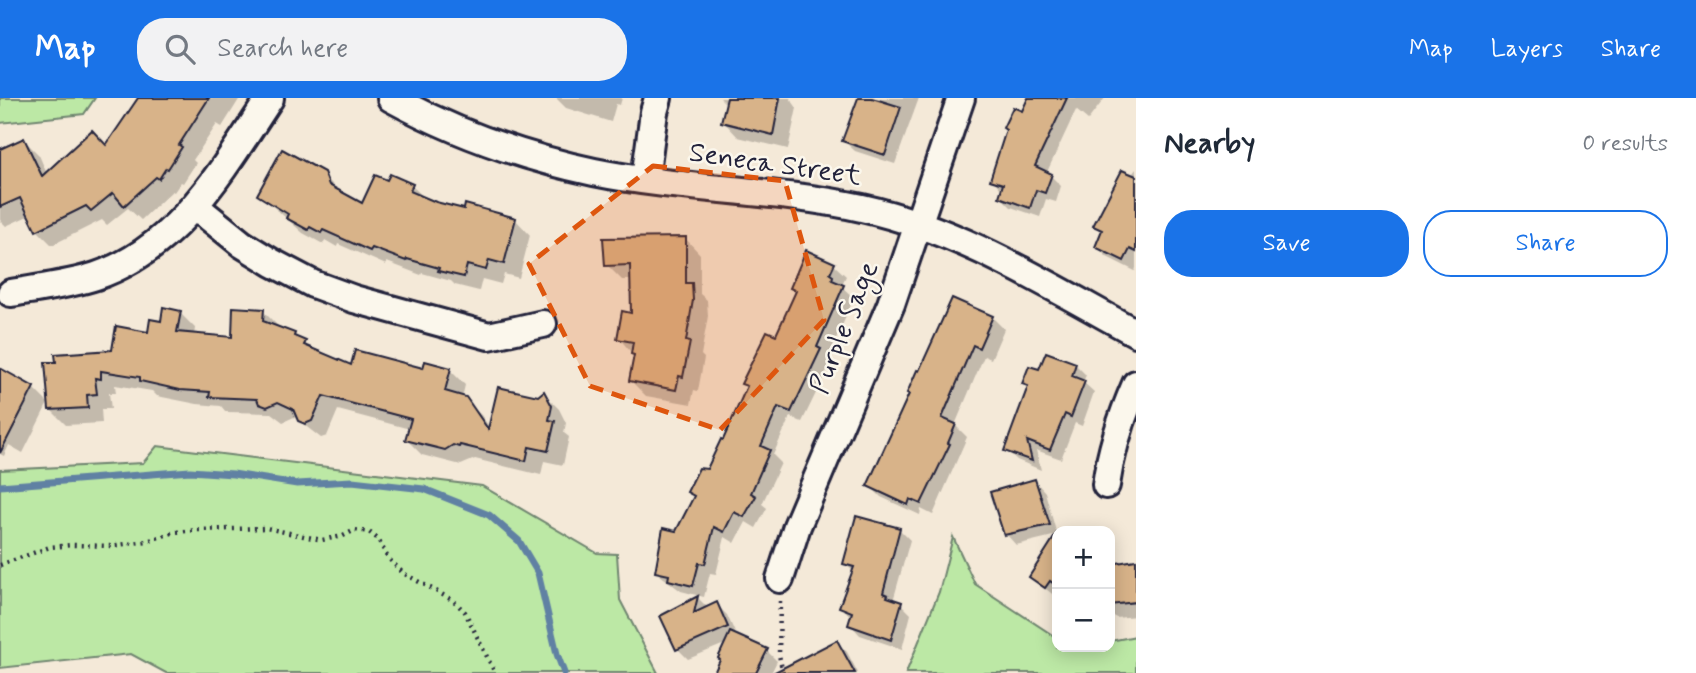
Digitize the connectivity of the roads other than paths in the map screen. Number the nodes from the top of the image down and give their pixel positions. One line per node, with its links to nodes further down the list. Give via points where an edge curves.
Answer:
1 (270, 98): 6 (street)
2 (391, 98): 5 (street, Seneca Street, via 467,135 531,157)
3 (658, 98): 5 (street)
4 (961, 98): 7 (street, Purple Sage)
5 (645, 179): 7 (street, Seneca Street, via 807,198)
6 (195, 206): 8 (street, via 159,240 129,260 66,284); 9 (street, via 273,263 354,299 489,335)
7 (918, 224): 10 (street, Seneca Street, via 995,256); 13 (street, Purple Sage, via 891,304 797,526)
8 (11, 293)
9 (543, 324)
10 (1136, 333)
11 (1136, 384): 12 (street, via 1121,417)
12 (1105, 485)
13 (780, 579)

